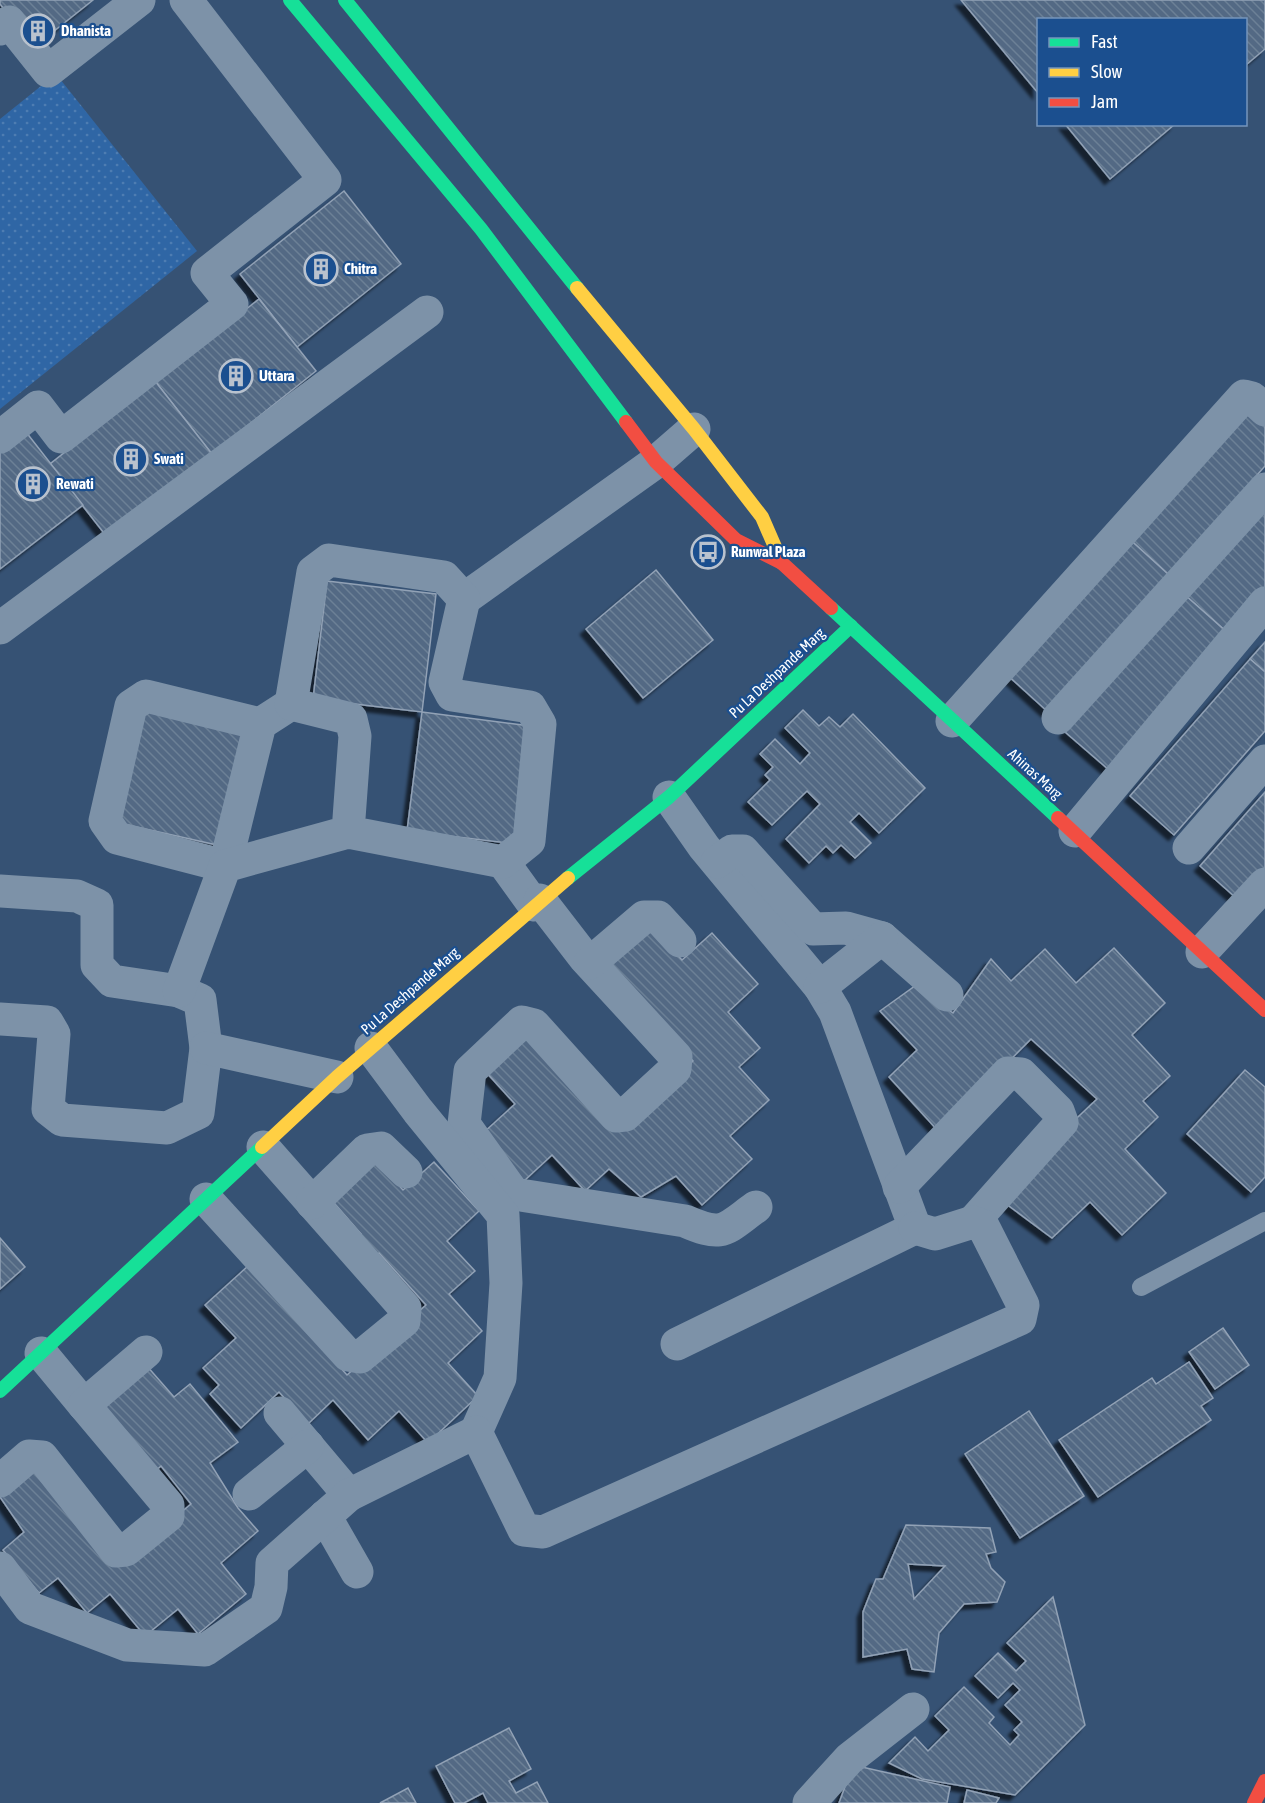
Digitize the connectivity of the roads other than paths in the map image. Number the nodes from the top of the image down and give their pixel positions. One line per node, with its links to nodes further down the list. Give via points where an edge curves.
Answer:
1 (139, 0): 5 (street, via 48,71 9,22)
2 (186, 0): 11 (street, via 325,180 207,273 232,304 61,437 38,407)
3 (290, 0): 7 (street)
4 (345, 0): 6 (street)
5 (0, 29)
6 (501, 211): 7 (street); 10 (street)
7 (481, 229): 12 (street)
8 (427, 312): 18 (street)
9 (1265, 410): 21 (street, via 1244,396)
10 (694, 429): 12 (street); 14 (street, via 762,517)
11 (0, 437)
12 (656, 462): 14 (street, via 736,540); 15 (street)
13 (1265, 489): 20 (street)
14 (782, 563): 17 (street, Ahinas Marg)
15 (464, 599): 19 (street, via 444,577 329,560 313,572); 28 (street, via 445,682 452,695 530,707 540,724 529,841)
16 (1265, 603): 25 (street)
17 (851, 626): 21 (street, Ahinas Marg); 24 (street, Pu La Deshpande Marg)
18 (0, 628)
19 (291, 704): 22 (street); 26 (street, via 351,719 355,736)
20 (1058, 718)
21 (952, 721): 25 (street, Ahinas Marg)
22 (260, 724): 30 (street); 30 (street, via 146,696 131,706 105,821 117,838)
23 (1265, 762): 27 (street)
24 (669, 797): 29 (street); 33 (street, Pu La Deshpande Marg)
25 (1075, 831): 36 (street, Ahinas Marg)
26 (348, 832): 28 (street); 30 (street)
27 (1189, 848)
28 (503, 862): 33 (street)
29 (717, 862): 34 (street, via 732,851 743,851 813,929 846,928); 38 (street)
30 (225, 866): 39 (street)
31 (1265, 884): 36 (street)
32 (0, 891): 39 (street, via 77,896 97,905 97,965 112,981)
33 (537, 903): 37 (street); 44 (street, Pu La Deshpande Marg)
34 (882, 938): 38 (street); 40 (street)
35 (680, 941): 37 (street, via 658,917 644,917)
36 (1202, 952): 41 (street, Ahinas Marg)
37 (590, 963): 51 (street, via 676,1057 675,1069 625,1115 616,1116 534,1025 522,1022 470,1071 464,1124 514,1194 685,1221 707,1231 723,1231)
38 (820, 987): 48 (street, via 835,1012)
39 (179, 991): 43 (street, via 200,1000)
40 (947, 995)
41 (1265, 1010)
42 (0, 1019): 43 (street, via 47,1022 54,1034 48,1109 62,1120 167,1128 198,1113)
43 (206, 1048): 45 (street)
44 (371, 1048): 45 (street, Pu La Deshpande Marg); 62 (street, via 503,1215 506,1283 500,1378)
45 (337, 1077): 46 (street, Pu La Deshpande Marg)
46 (263, 1146): 49 (street, Pu La Deshpande Marg); 50 (street)
47 (406, 1172): 50 (street, via 381,1148 367,1150)
48 (899, 1187): 53 (street, via 1008,1073 1021,1074 1058,1111 1062,1122); 54 (street)
49 (206, 1199): 50 (street, via 348,1355 360,1357 404,1321 405,1308); 58 (street, Pu La Deshpande Marg)
50 (312, 1203)
51 (756, 1207)
52 (1265, 1221): 55 (lane)
53 (973, 1222): 54 (street, via 934,1234); 62 (street, via 983,1226 1023,1305 1020,1319 543,1532 524,1530)
54 (915, 1228): 56 (street)
55 (1140, 1287)
56 (677, 1344)
57 (146, 1352): 60 (street)
58 (41, 1353): 59 (street, Pu La Deshpande Marg); 60 (street)
59 (0, 1391)
60 (84, 1406): 64 (street, via 168,1505 168,1516 126,1550 116,1551 42,1457 29,1456)
61 (280, 1413): 63 (street)
62 (476, 1432): 66 (street)
63 (308, 1446): 65 (street); 66 (street)
64 (0, 1481)
65 (249, 1494)
66 (349, 1495): 67 (street)
67 (325, 1516): 68 (street, via 272,1563 266,1608 205,1650 127,1645 30,1608); 69 (street)
68 (0, 1568)
69 (357, 1572)
70 (913, 1709): 72 (street, via 849,1759)
71 (1265, 1781): 73 (street)
72 (810, 1803)
73 (1254, 1803)

